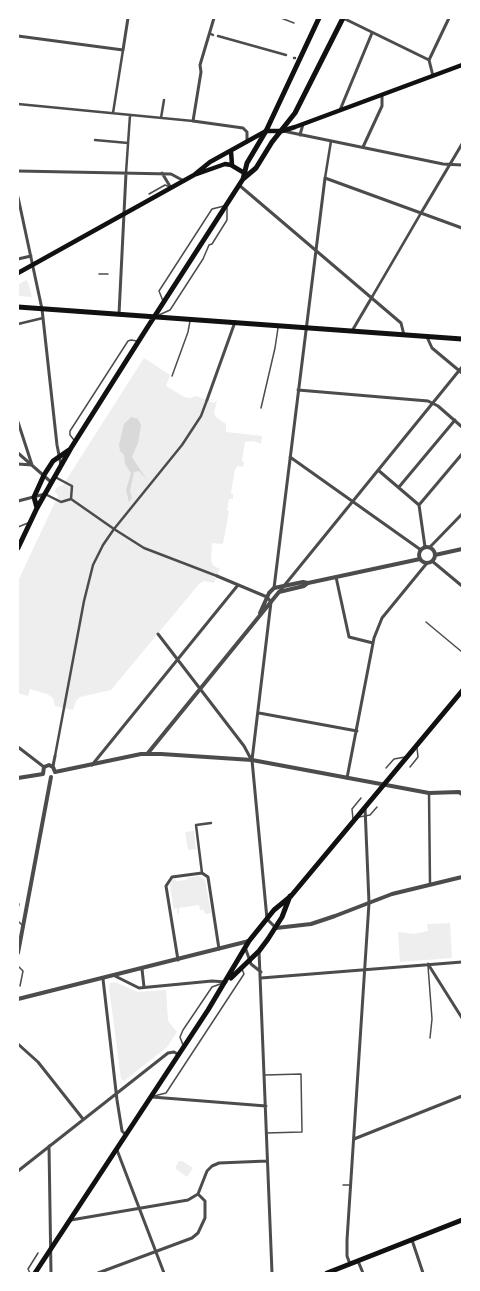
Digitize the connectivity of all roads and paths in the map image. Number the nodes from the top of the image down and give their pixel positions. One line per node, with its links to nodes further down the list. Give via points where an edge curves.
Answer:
1 (128, 18): 11 (street)
2 (214, 18): 23 (street, via 200,66)
3 (282, 18): 7 (lane)
4 (319, 18): 25 (main road)
5 (343, 18): 8 (street); 26 (main road, via 295,113)
6 (449, 18): 13 (street)
7 (294, 24)
8 (372, 33): 13 (street); 19 (street)
9 (18, 36): 11 (street)
10 (218, 36): 12 (street)
11 (123, 50): 20 (street)
12 (286, 55)
13 (429, 60): 15 (street)
14 (462, 65): 15 (main road)
15 (433, 76): 16 (main road)
16 (382, 95): 19 (main road); 33 (street, via 382,106)
17 (164, 100): 22 (street)
18 (18, 104): 20 (street)
19 (340, 110): 24 (main road)
20 (113, 114): 21 (street)
21 (130, 115): 22 (street); 31 (street)
22 (161, 118): 23 (street)
23 (193, 121): 30 (street, via 243,128)
24 (303, 124): 26 (main road); 27 (street)
25 (266, 131): 26 (main road); 30 (main road); 42 (main road, via 247,164)
26 (282, 131): 27 (street); 42 (main road, via 256,168)
27 (300, 135): 29 (street)
28 (95, 140): 31 (street)
29 (331, 141): 33 (street); 43 (street)
30 (247, 142): 34 (main road)
31 (128, 143): 39 (street)
32 (462, 144): 35 (street)
33 (363, 147): 35 (street)
34 (231, 151): 36 (main road); 41 (main road, via 210,162)
35 (451, 164): 37 (street); 50 (street)
36 (232, 165): 41 (main road, via 222,164); 42 (main road)
37 (462, 165)
38 (18, 171): 39 (street)
39 (126, 173): 40 (street); 51 (street)
40 (162, 173): 44 (street, via 175,175); 46 (street)
41 (194, 175): 44 (main road)
42 (245, 176): 45 (main road)
43 (325, 178): 50 (street); 55 (street)
44 (184, 181): 46 (main road)
45 (239, 185): 49 (main road); 55 (street)
46 (171, 188): 47 (lane, via 165,185); 51 (main road)
47 (149, 194)
48 (18, 197): 56 (street)
49 (227, 205): 53 (main road); 54 (lane, via 228,220); 63 (lane, via 212,209 159,291)
50 (421, 213): 52 (street); 62 (street)
51 (125, 214): 58 (main road); 66 (street, via 119,275)
52 (462, 228)
53 (200, 246): 54 (lane); 63 (main road)
54 (206, 250): 67 (lane, via 203,259 170,310)
55 (316, 250): 62 (street); 73 (street)
56 (31, 256): 57 (street); 58 (street)
57 (18, 258)
58 (32, 265): 59 (main road); 65 (street)
59 (18, 273)
60 (98, 274): 61 (lane)
61 (108, 274)
62 (372, 297): 74 (street); 75 (street, via 401,323)
63 (164, 302): 67 (main road)
64 (18, 307): 65 (main road)
65 (42, 309): 66 (main road); 68 (street)
66 (119, 314): 67 (main road)
67 (154, 317): 69 (main road); 78 (main road)
68 (43, 318): 71 (street); 93 (street)
69 (190, 319): 70 (main road); 81 (lane, via 188,332)
70 (235, 322): 72 (main road); 83 (street)
71 (18, 324)
72 (278, 326): 73 (main road); 85 (lane)
73 (306, 328): 74 (main road); 82 (street)
74 (352, 331): 75 (main road)
75 (404, 335): 76 (main road)
76 (427, 337): 77 (main road); 80 (street, via 432,348)
77 (462, 339)
78 (139, 341): 89 (main road); 89 (lane, via 128,342 75,424 70,433)
79 (462, 367): 80 (street)
80 (461, 372): 84 (street)
81 (172, 376)
82 (298, 390): 84 (street, via 428,400); 94 (street)
83 (207, 400): 113 (street, via 199,420 182,445)
84 (433, 403): 86 (street); 98 (street)
85 (261, 408)
86 (455, 420): 88 (street); 102 (street)
87 (18, 422): 96 (street)
88 (462, 427)
89 (75, 441): 90 (main road)
90 (71, 448): 93 (main road); 97 (main road)
91 (18, 453): 96 (street)
92 (462, 454): 108 (street)
93 (59, 457): 97 (street); 99 (main road, via 53,461)
94 (290, 457): 107 (street); 128 (street)
95 (18, 464): 96 (street)
96 (32, 465): 99 (street)
97 (61, 466): 100 (main road)
98 (378, 470): 102 (street); 107 (street)
99 (44, 475): 101 (street); 104 (main road)
100 (55, 476): 101 (main road); 105 (street, via 72,486)
101 (51, 482): 103 (main road)
102 (399, 487): 108 (street)
103 (45, 494): 104 (street); 105 (street, via 61,502); 109 (main road)
104 (34, 497): 106 (street); 109 (main road)
105 (72, 499): 113 (street)
106 (18, 501)
107 (353, 502): 116 (street); 126 (street)
108 (420, 505): 116 (street)
109 (37, 508): 111 (main road)
110 (462, 514): 114 (street)
111 (30, 523): 112 (lane); 115 (main road)
112 (18, 527)
113 (114, 529): 122 (street, via 144,548); 145 (street, via 97,555 89,579)
114 (430, 547): 116 (street); 118 (street)
115 (18, 548)
116 (423, 548): 119 (street)
117 (462, 549): 118 (street)
118 (436, 555): 120 (street)
119 (420, 559): 121 (street); 123 (street)
120 (432, 561): 121 (street); 127 (street)
121 (427, 563): 135 (street, via 382,618)
122 (217, 576): 125 (street)
123 (336, 577): 124 (street); 135 (street, via 349,637)
124 (308, 583): 126 (street); 129 (street)
125 (238, 585): 130 (street); 137 (street)
126 (285, 585): 128 (street); 129 (street)
127 (462, 586)
128 (274, 588): 130 (street)
129 (279, 592): 131 (street)
130 (267, 597): 131 (street); 132 (street)
131 (271, 602): 132 (street); 140 (street)
132 (257, 619): 138 (street)
133 (426, 622): 136 (lane)
134 (158, 634): 137 (street)
135 (373, 643): 141 (street)
136 (462, 652)
137 (177, 660): 138 (street); 148 (street)
138 (199, 689): 144 (street); 147 (street)
139 (462, 691): 142 (main road)
140 (259, 713): 141 (street); 147 (street)
141 (357, 731): 157 (street)
142 (417, 745): 146 (main road); 151 (lane, via 418,757)
143 (18, 747): 150 (street)
144 (148, 753): 147 (street); 148 (street)
145 (55, 756): 149 (street)
146 (407, 757): 152 (lane, via 394,759); 158 (main road)
147 (252, 760): 157 (street); 174 (street)
148 (92, 765): 153 (street)
149 (52, 766): 150 (street); 153 (street)
150 (44, 767): 154 (street)
151 (410, 767)
152 (386, 768)
153 (55, 772): 155 (street)
154 (43, 774): 155 (street); 156 (street)
155 (51, 777): 176 (street)
156 (18, 778)
157 (347, 778): 158 (street)
158 (383, 785): 159 (street); 162 (main road)
159 (429, 793): 160 (street); 169 (street)
160 (462, 794)
161 (361, 798): 165 (lane, via 352,809)
162 (365, 807): 164 (street); 165 (main road)
163 (377, 807): 164 (lane)
164 (366, 816): 165 (lane); 171 (street)
165 (355, 820): 170 (main road)
166 (211, 823): 167 (street, via 196,825)
167 (202, 873): 180 (street, via 208,877); 183 (street, via 172,877 166,886)
168 (462, 878): 169 (street)
169 (430, 884): 171 (street)
170 (291, 896): 174 (main road); 177 (main road)
171 (369, 903): 177 (street, via 311,924); 190 (street)
172 (19, 904): 173 (lane)
173 (18, 908)
174 (266, 919): 177 (street); 178 (main road)
175 (18, 921): 176 (lane)
176 (23, 926): 182 (street)
177 (276, 928): 181 (main road)
178 (249, 941): 179 (main road); 180 (street)
179 (245, 948): 184 (street); 195 (main road)
180 (219, 950): 183 (street)
181 (259, 951): 184 (main road); 191 (street)
182 (18, 953)
183 (178, 960): 189 (street)
184 (250, 960): 188 (main road); 191 (street)
185 (462, 962): 186 (street)
186 (428, 964): 190 (street); 199 (street); 200 (lane, via 432,1019)
187 (18, 966): 196 (lane, via 23,971)
188 (241, 968): 195 (main road); 207 (lane, via 244,974 166,1093)
189 (142, 969): 192 (street); 197 (street)
190 (365, 969): 193 (street); 212 (street)
191 (261, 972): 193 (street)
192 (115, 976): 194 (street); 197 (street, via 139,988)
193 (261, 978): 204 (street)
194 (103, 979): 198 (street); 205 (street)
195 (226, 982): 197 (street); 202 (main road); 202 (lane, via 212,986 183,1030 180,1037 181,1043)
196 (20, 986)
197 (144, 987)
198 (18, 999)
199 (462, 1018)
200 (430, 1038)
201 (18, 1044): 209 (street, via 38,1062)
202 (185, 1046): 203 (main road)
203 (179, 1055): 205 (street, via 174,1052 168,1054); 207 (main road)
204 (265, 1075): 208 (street); 210 (lane, via 301,1074 302,1132)
205 (117, 1093): 209 (street); 211 (street, via 122,1131)
206 (462, 1096): 212 (street)
207 (152, 1097): 208 (street); 211 (main road)
208 (266, 1106): 210 (street)
209 (83, 1119): 213 (street)
210 (266, 1133): 215 (street)
211 (126, 1136): 214 (main road)
212 (354, 1139): 218 (street)
213 (49, 1146): 216 (street); 224 (street)
214 (117, 1150): 220 (street); 221 (main road)
215 (267, 1161): 219 (street, via 219,1163 212,1166 207,1171); 234 (street)
216 (18, 1171)
217 (343, 1185): 218 (lane)
218 (351, 1185): 228 (street, via 347,1256)
219 (198, 1194): 220 (street, via 188,1200); 225 (street, via 205,1201 205,1218 198,1233 192,1238)
220 (140, 1209): 221 (street); 225 (street)
221 (71, 1220): 224 (main road)
222 (462, 1220): 223 (main road)
223 (412, 1240): 227 (main road); 237 (street)
224 (51, 1250): 230 (main road); 231 (street)
225 (156, 1251): 232 (street); 233 (street)
226 (38, 1253): 229 (lane, via 28,1268)
227 (358, 1261): 228 (main road); 236 (street)
228 (350, 1264): 235 (main road)
229 (30, 1273)
230 (35, 1273)
231 (51, 1273)
232 (98, 1273)
233 (164, 1273)
234 (272, 1273)
235 (327, 1273)
236 (363, 1273)
237 (423, 1273)

